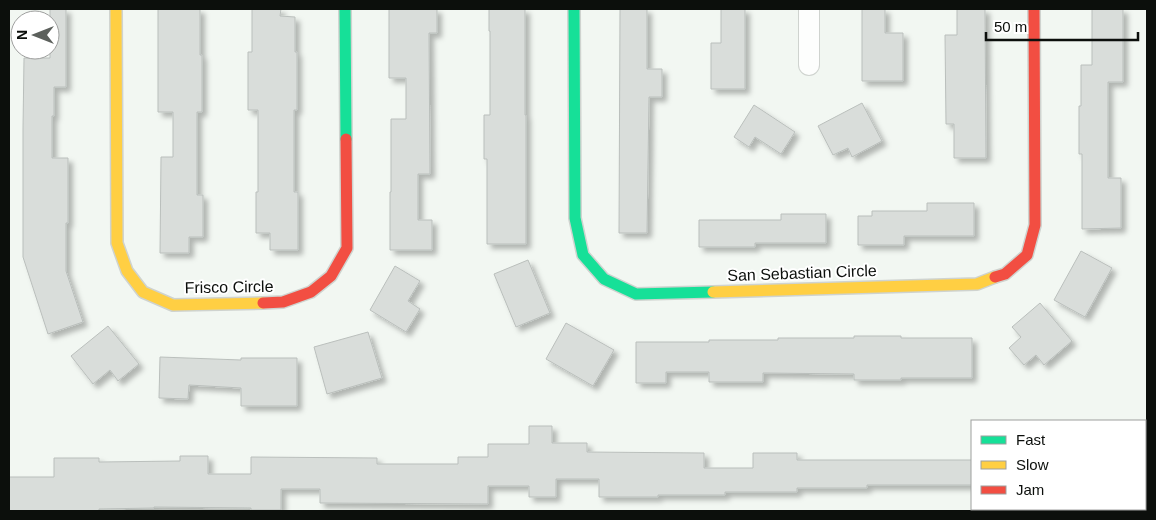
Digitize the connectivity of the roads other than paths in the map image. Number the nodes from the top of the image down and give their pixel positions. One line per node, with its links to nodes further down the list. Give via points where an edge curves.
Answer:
1 (116, 9): 2 (street, Frisco Circle, via 117,243 127,271 142,292 173,305 283,302 311,292 331,276 347,248)
2 (345, 9)
3 (574, 9): 5 (street, San Sebastian Circle, via 575,218 583,255 604,279 636,294 976,284 1005,274 1027,255 1035,226)
4 (809, 9): 6 (street)
5 (1034, 9)
6 (809, 65)

